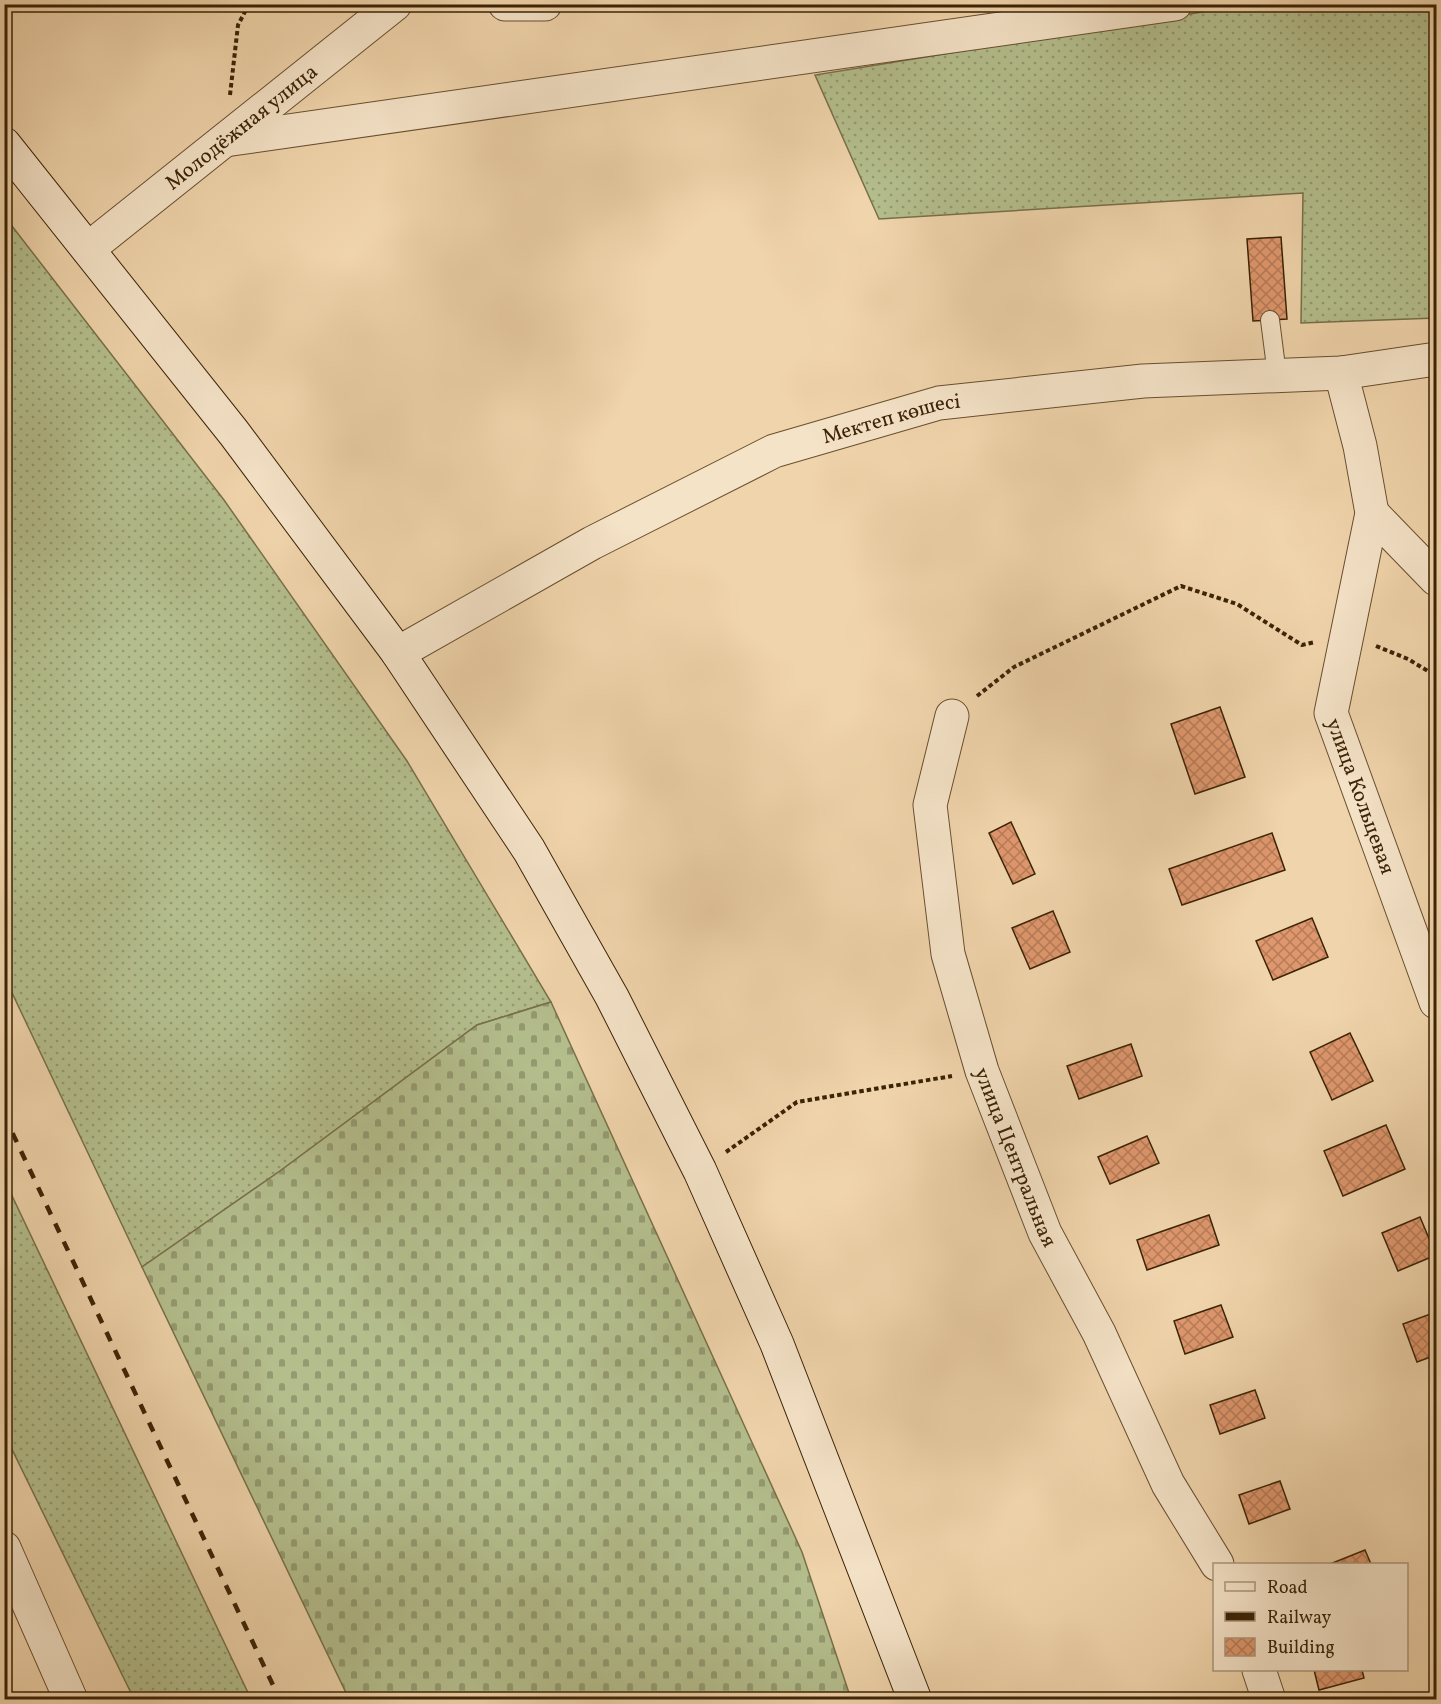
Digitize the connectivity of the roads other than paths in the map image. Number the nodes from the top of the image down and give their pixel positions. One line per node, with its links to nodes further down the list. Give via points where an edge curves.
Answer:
1 (395, 4): 5 (street, Молодёжная улица)
2 (505, 4): 3 (street)
3 (545, 4)
4 (1175, 4): 5 (street)
5 (225, 140): 7 (street, Молодёжная улица)
6 (4, 144): 7 (street)
7 (88, 249): 14 (street, via 234,433)
8 (1270, 320): 11 (lane)
9 (1437, 359): 10 (street, Мектеп көшесі)
10 (1341, 373): 11 (street, Мектеп көшесі); 12 (street)
11 (1277, 375): 14 (street, Мектеп көшесі, via 1143,381 939,403 774,450 592,543)
12 (1372, 513): 13 (street); 16 (street, улица Кольцевая, via 1331,713)
13 (1437, 579)
14 (398, 653): 21 (street, via 529,850 612,997 700,1171 777,1344)
15 (952, 716): 18 (street, улица Центральная, via 930,805 948,954 982,1071 1045,1233 1099,1334 1168,1484)
16 (1437, 1002)
17 (4, 1548): 20 (street)
18 (1216, 1563)
19 (1259, 1671): 22 (street)
20 (71, 1700)
21 (915, 1700)
22 (1269, 1700)

